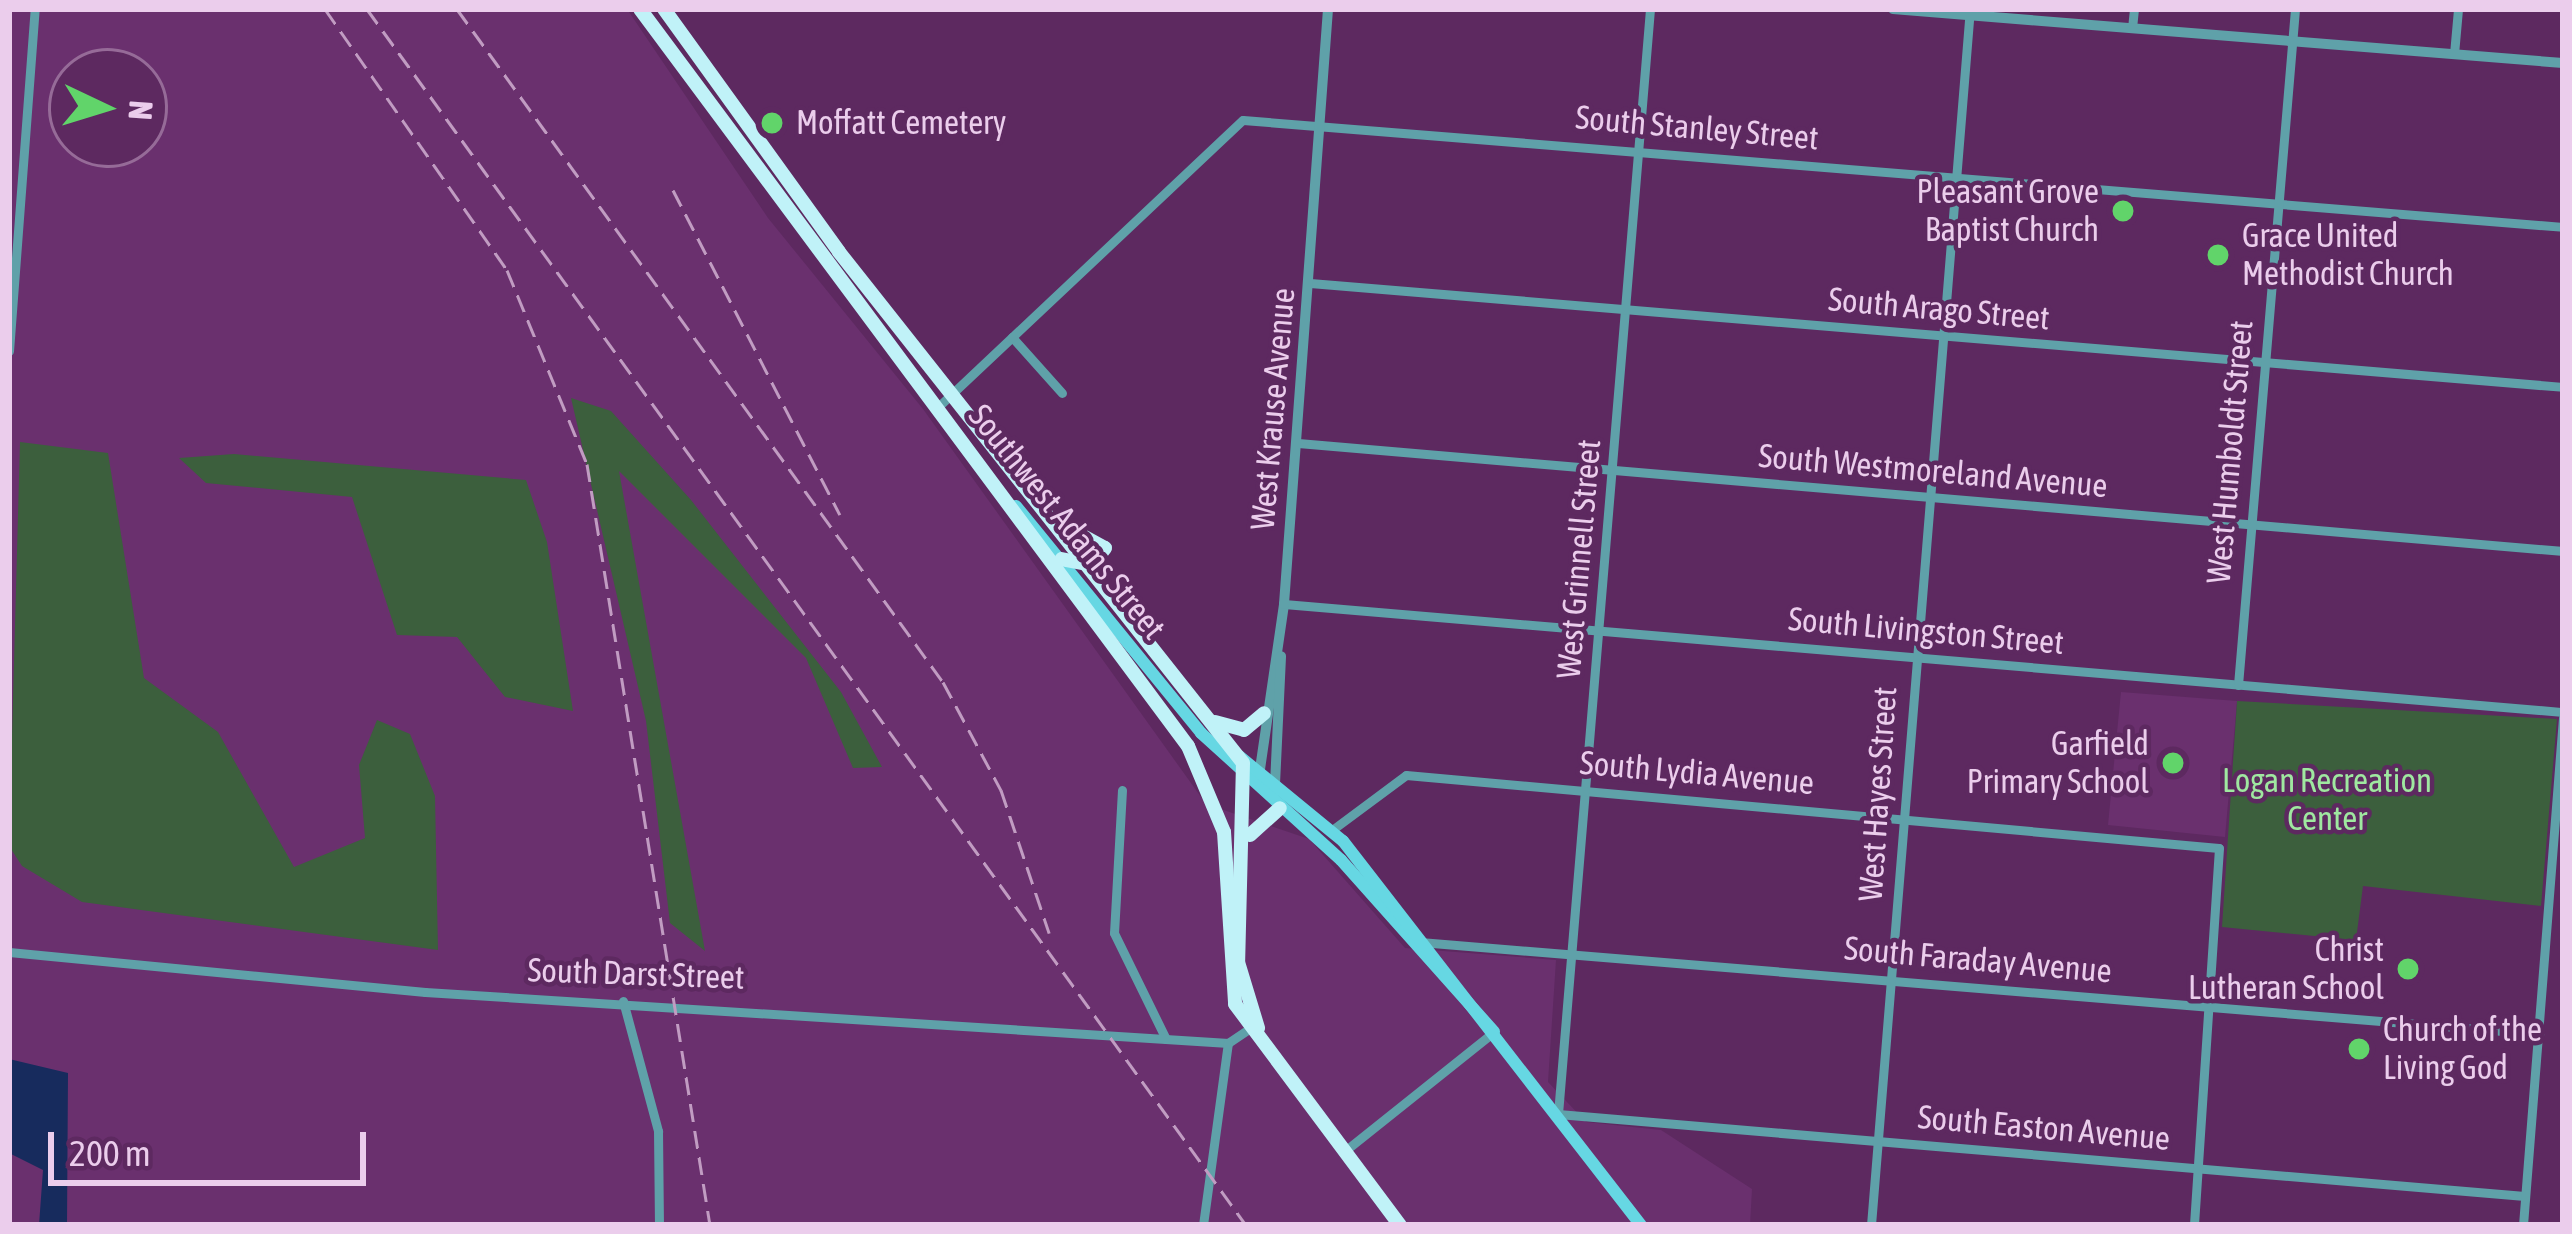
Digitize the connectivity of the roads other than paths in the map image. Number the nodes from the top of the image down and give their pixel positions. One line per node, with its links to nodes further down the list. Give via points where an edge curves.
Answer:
1 (35, 9): 24 (street)
2 (640, 9): 29 (main road, Southwest Adams Street)
3 (667, 9): 27 (main road, Southwest Adams Street)
4 (1328, 9): 15 (street, West Krause Avenue)
5 (1650, 9): 16 (street, West Grinnell Street)
6 (1893, 9): 10 (street)
7 (2134, 9): 11 (street)
8 (2295, 9): 12 (street, West Humboldt Street)
9 (2458, 9): 13 (street)
10 (1970, 12): 11 (street); 17 (street, West Hayes Street)
11 (2132, 28): 12 (street)
12 (2293, 41): 13 (street); 18 (street, West Humboldt Street)
13 (2454, 54): 14 (street)
14 (2563, 63)
15 (1321, 124): 16 (street, South Stanley Street); 20 (street, West Krause Avenue); 23 (street, South Stanley Street, via 1233,124)
16 (1639, 150): 17 (street, South Stanley Street); 21 (street, West Grinnell Street)
17 (1955, 176): 18 (street, South Stanley Street); 22 (street, West Hayes Street)
18 (2278, 202): 19 (street, South Stanley Street); 25 (street, West Humboldt Street)
19 (2563, 227)
20 (1310, 284): 21 (street, South Arago Street); 30 (street, West Krause Avenue)
21 (1626, 309): 22 (street, South Arago Street); 32 (street, West Grinnell Street)
22 (1943, 337): 25 (street, South Arago Street); 33 (street, West Hayes Street)
23 (1012, 338): 27 (street, South Stanley Street); 28 (street)
24 (9, 351)
25 (2264, 363): 26 (street, South Arago Street); 35 (street, West Humboldt Street)
26 (2563, 387)
27 (954, 393): 29 (street, South Stanley Street); 34 (main road, Southwest Adams Street)
28 (1062, 393)
29 (939, 406): 31 (main road, Southwest Adams Street)
30 (1298, 443): 32 (street, South Westmoreland Avenue); 39 (street, West Krause Avenue)
31 (985, 469): 37 (main road, Southwest Adams Street); 62 (main road, via 1204,773 1227,850 1226,972)
32 (1613, 471): 33 (street, South Westmoreland Avenue); 40 (street, West Grinnell Street)
33 (1929, 497): 35 (street, South Westmoreland Avenue); 41 (street, West Hayes Street)
34 (1059, 524): 38 (main road, Southwest Adams Street); 38 (main road, via 1099,537 1104,554)
35 (2249, 524): 36 (street, South Westmoreland Avenue); 42 (street, West Humboldt Street)
36 (2563, 550)
37 (1062, 559): 38 (main road); 46 (main road, Southwest Adams Street)
38 (1092, 565): 45 (main road, Southwest Adams Street)
39 (1284, 604): 40 (street, South Livingston Street); 43 (street, West Krause Avenue); 47 (street)
40 (1600, 631): 41 (street, South Livingston Street); 49 (street, West Grinnell Street)
41 (1916, 657): 42 (street, South Livingston Street); 51 (street, West Hayes Street)
42 (2238, 685): 44 (street, South Livingston Street)
43 (1264, 713): 45 (main road, via 1244,730); 46 (street, West Krause Avenue)
44 (2563, 715): 57 (street)
45 (1210, 720): 46 (main road, Southwest Adams Street)
46 (1253, 777): 47 (main road, Southwest Adams Street); 50 (main road, Southwest Adams Street); 53 (main road)
47 (1275, 784): 52 (main road, Southwest Adams Street)
48 (1122, 790): 65 (street, via 1116,944)
49 (1588, 791): 51 (street, South Lydia Avenue); 52 (street, South Lydia Avenue, via 1402,776); 55 (street, West Grinnell Street)
50 (1279, 807): 53 (main road); 54 (main road, Southwest Adams Street)
51 (1903, 818): 59 (street, West Hayes Street); 61 (street, South Lydia Avenue, via 2219,848)
52 (1332, 830): 54 (main road, Southwest Adams Street)
53 (1247, 839): 62 (main road, via 1238,962)
54 (1420, 942): 55 (street, South Faraday Avenue); 63 (main road, Southwest Adams Street)
55 (1571, 951): 59 (street, South Faraday Avenue); 67 (street, West Grinnell Street)
56 (9, 952): 60 (street, South Darst Street)
57 (2545, 963): 58 (street); 64 (street)
58 (2563, 965)
59 (1891, 979): 61 (street, South Faraday Avenue); 68 (street, West Hayes Street)
60 (623, 1001): 65 (street, South Darst Street); 72 (street, via 658,1131)
61 (2212, 1007): 64 (street, South Faraday Avenue); 70 (street)
62 (1254, 1026): 66 (street); 69 (main road)
63 (1494, 1032): 67 (main road, Southwest Adams Street); 69 (street)
64 (2539, 1034): 71 (street)
65 (1166, 1039): 66 (street, South Darst Street)
66 (1228, 1043): 73 (street)
67 (1558, 1114): 68 (street, South Easton Avenue); 75 (main road, Southwest Adams Street)
68 (1877, 1141): 70 (street, South Easton Avenue); 76 (street, West Hayes Street)
69 (1346, 1150): 74 (main road)
70 (2199, 1168): 71 (street, South Easton Avenue); 77 (street)
71 (2525, 1196): 78 (street)
72 (659, 1225)
73 (1204, 1225)
74 (1400, 1225)
75 (1641, 1225)
76 (1871, 1225)
77 (2194, 1225)
78 (2523, 1225)

